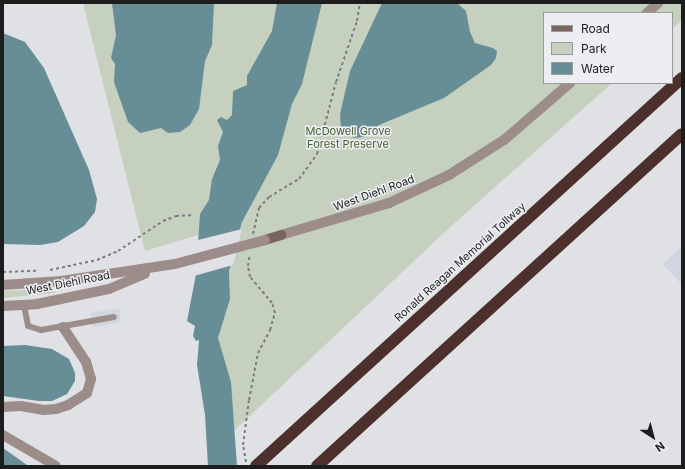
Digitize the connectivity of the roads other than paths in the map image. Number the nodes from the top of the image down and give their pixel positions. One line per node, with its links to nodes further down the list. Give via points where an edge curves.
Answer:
1 (658, 3): 2 (street)
2 (648, 12)
3 (682, 78): 17 (highway, Ronald Reagan Memorial Tollway)
4 (569, 84): 6 (street, West Diehl Road, via 504,140 449,175 376,208)
5 (682, 134): 18 (highway)
6 (281, 235): 7 (main road, West Diehl Road)
7 (265, 240): 8 (street, West Diehl Road, bridge)
8 (158, 268): 9 (street, West Diehl Road, via 61,282); 10 (street, West Diehl Road, via 109,289)
9 (3, 285)
10 (24, 304): 11 (street, West Diehl Road); 13 (lane, via 26,320 32,329)
11 (3, 306)
12 (114, 317): 13 (lane)
13 (63, 327): 14 (street, via 86,362 91,379 87,393 56,409)
14 (3, 407)
15 (3, 435): 16 (street)
16 (56, 466)
17 (256, 466)
18 (317, 466)

